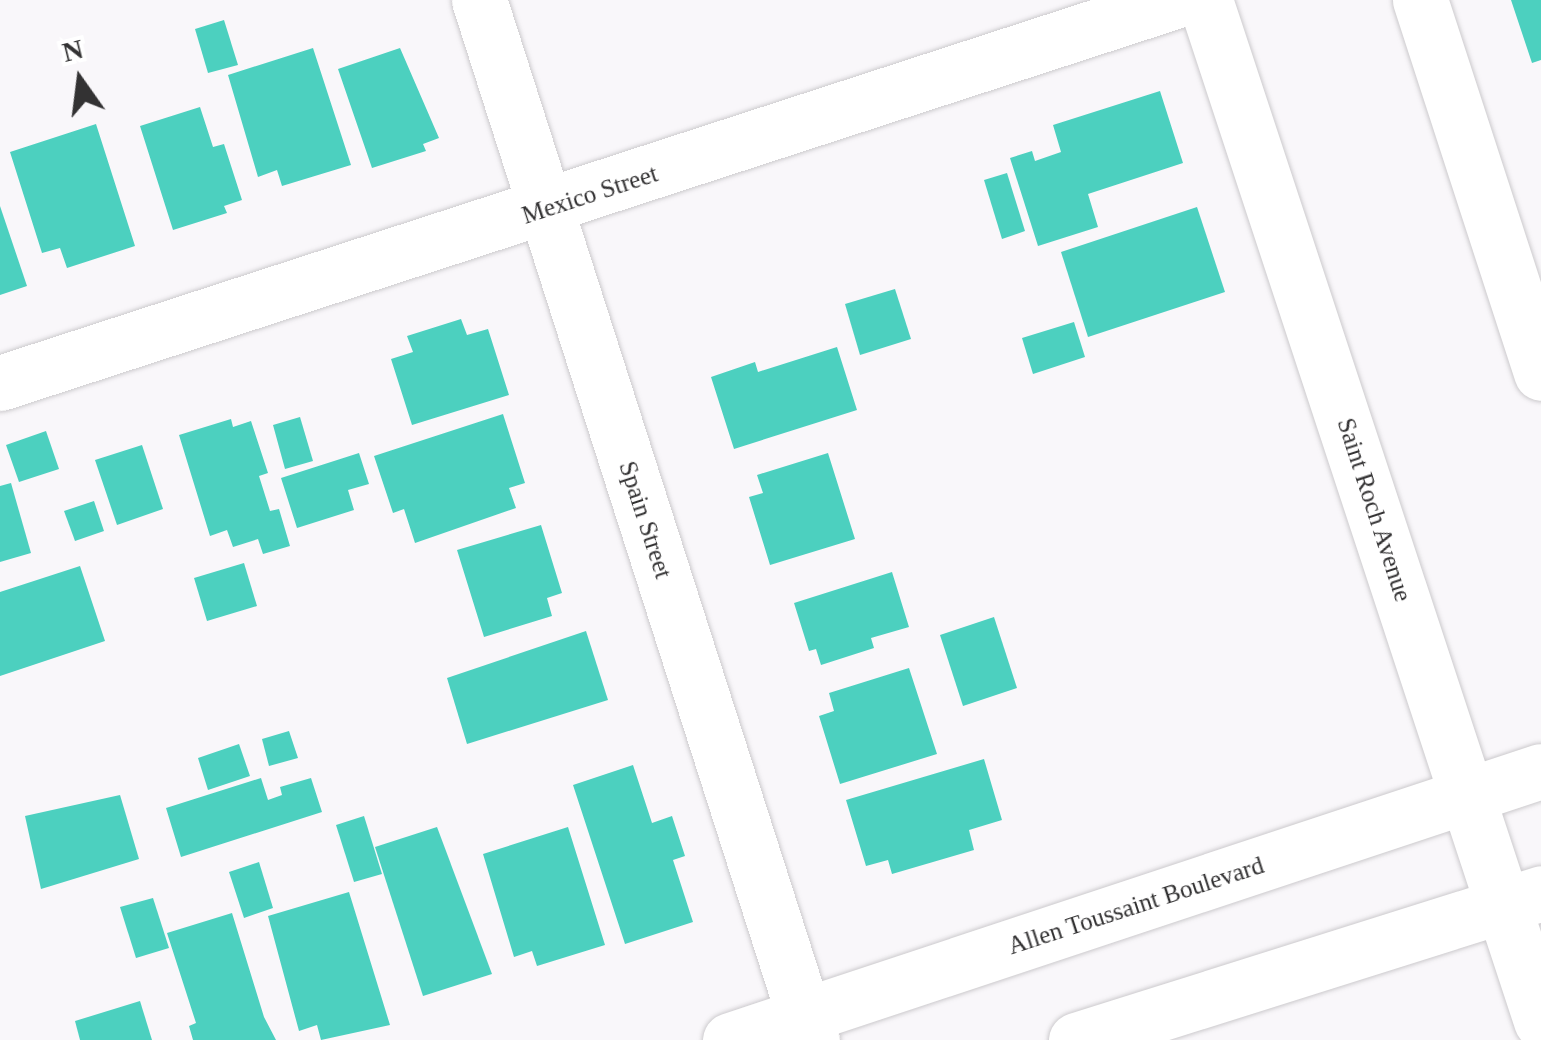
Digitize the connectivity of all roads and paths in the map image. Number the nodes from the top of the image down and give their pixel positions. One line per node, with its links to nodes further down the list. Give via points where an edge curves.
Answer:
1 (479, 0): 5 (street, Spain Street)
2 (1178, 0): 5 (street, Mexico Street)
3 (1204, 0): 9 (street, Saint Roch Avenue)
4 (1420, 0): 6 (street)
5 (546, 210): 7 (street, Mexico Street); 12 (street, Spain Street)
6 (1541, 373)
7 (0, 383)
8 (1541, 771): 9 (street, Allen Toussaint Boulevard)
9 (1468, 795): 10 (street, Saint Roch Avenue); 12 (street, Allen Toussaint Boulevard)
10 (1522, 899): 11 (street, Saint Roch Avenue); 14 (street)
11 (1541, 1021)
12 (808, 1028): 13 (street, Allen Toussaint Boulevard)
13 (730, 1040)
14 (1076, 1040)

